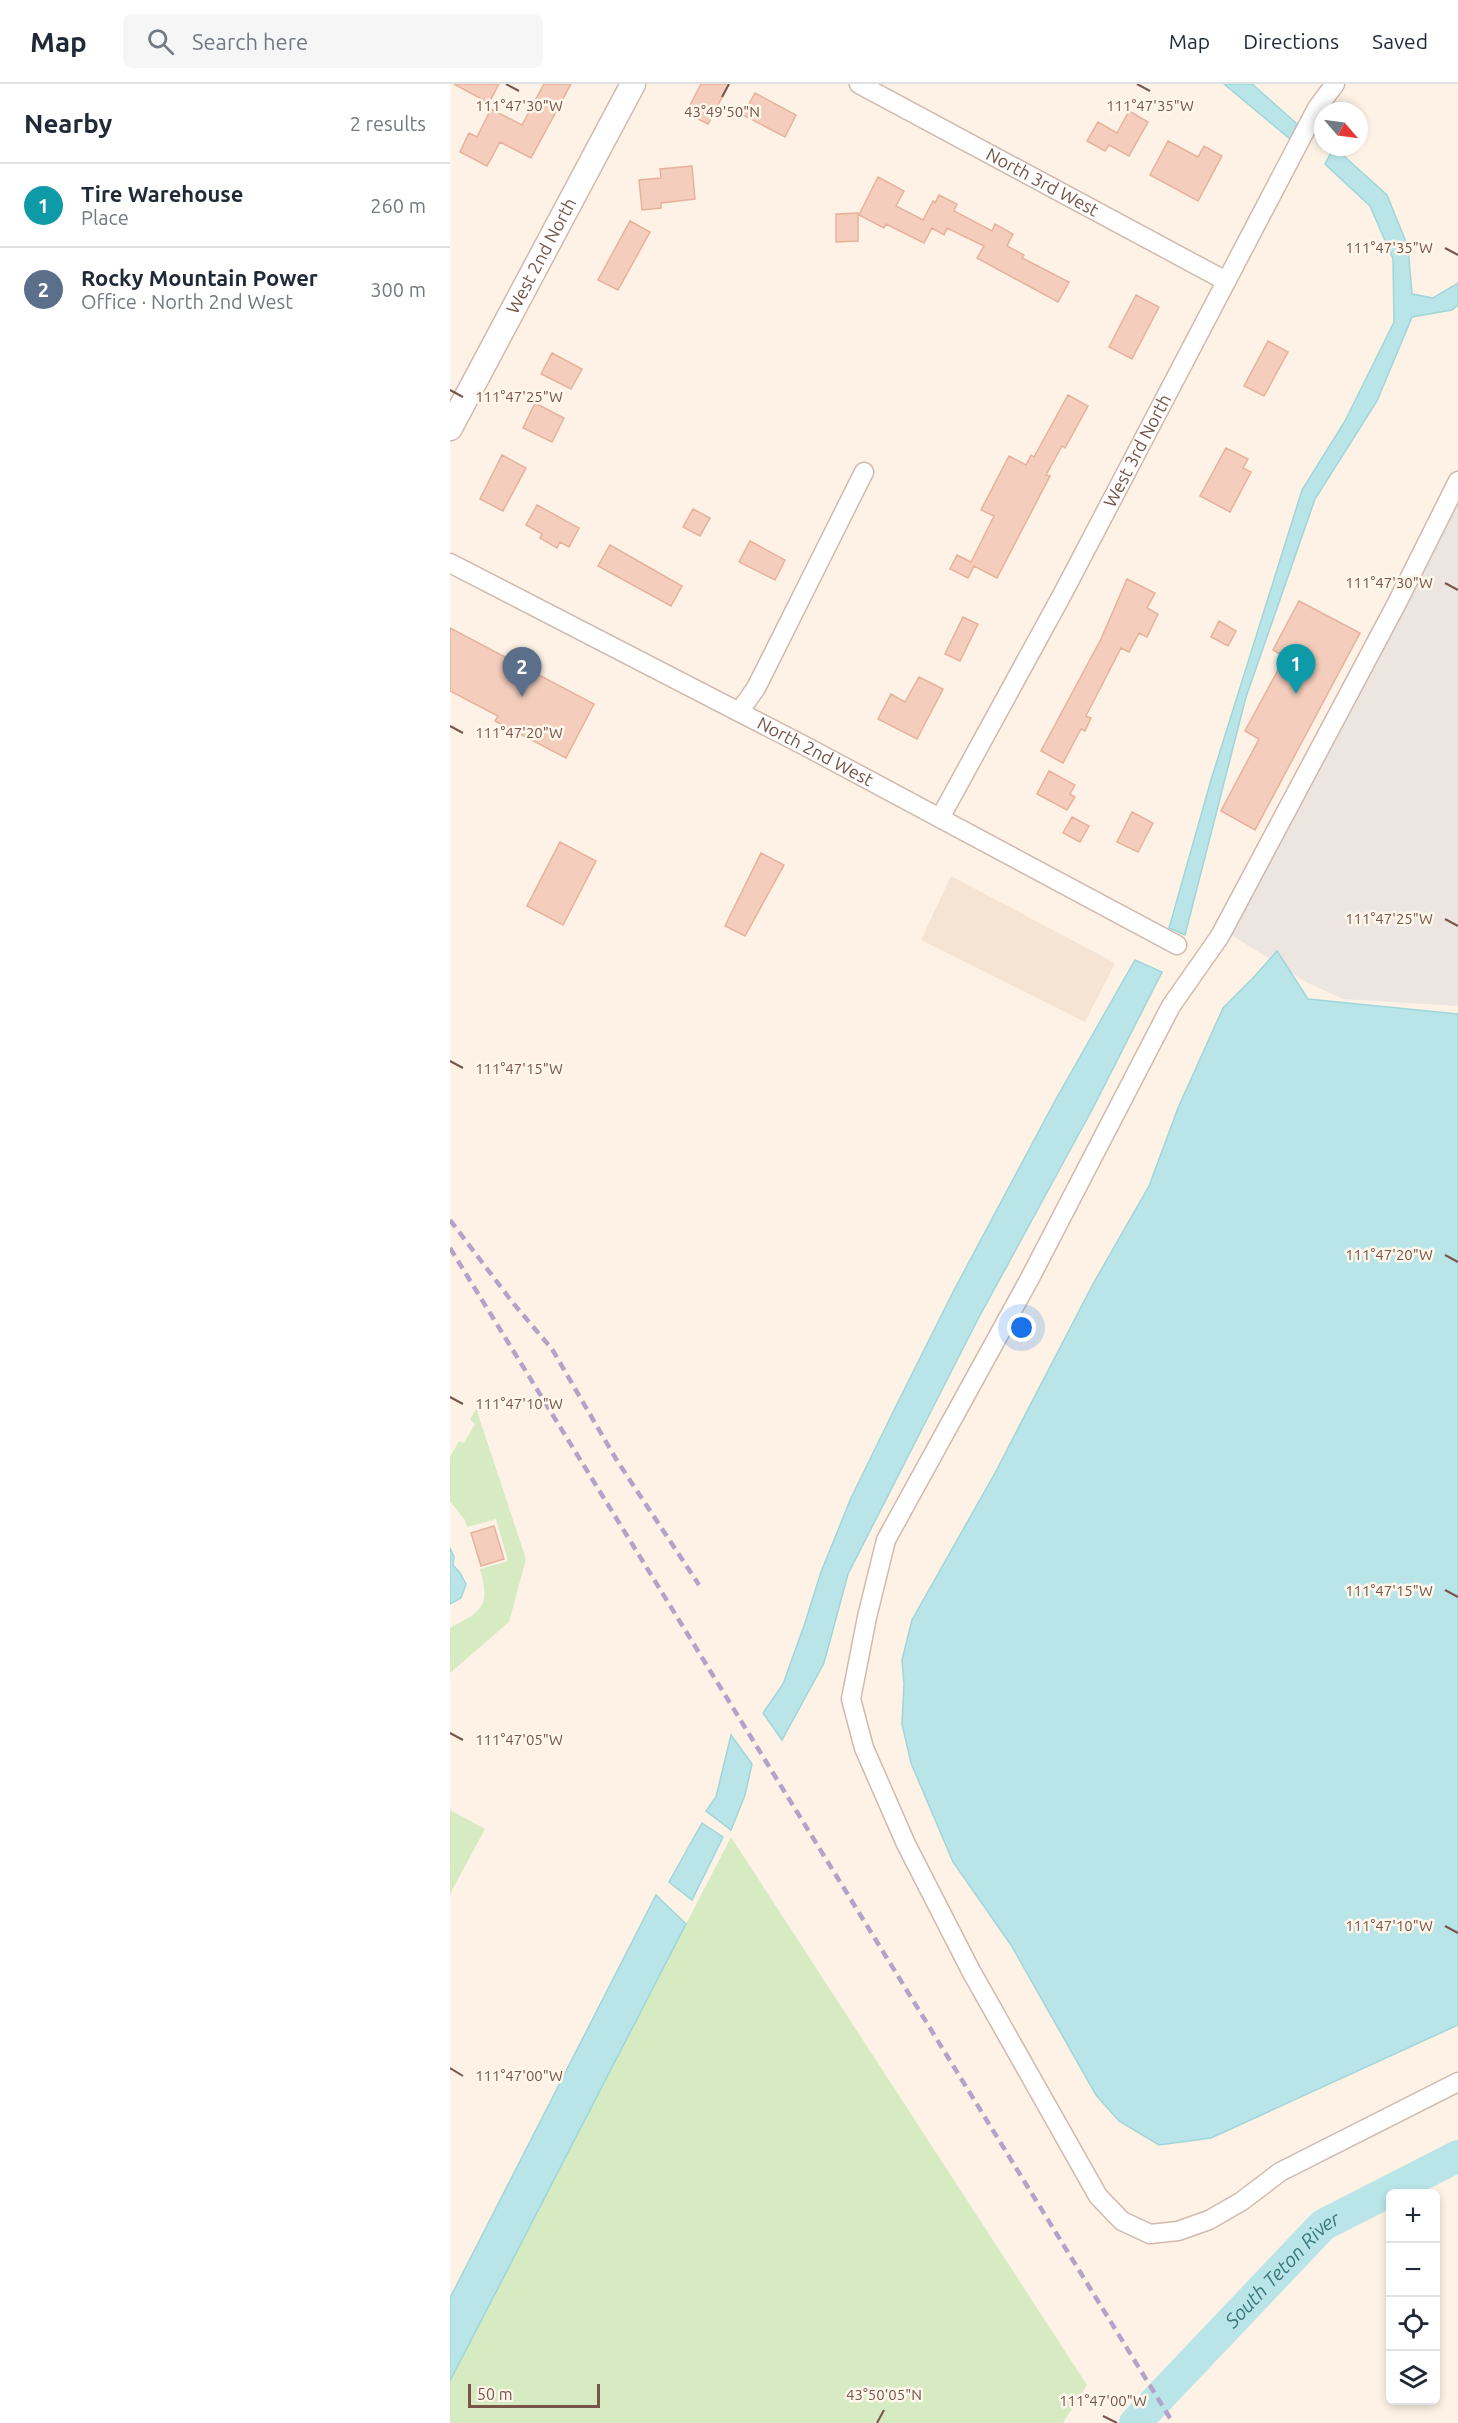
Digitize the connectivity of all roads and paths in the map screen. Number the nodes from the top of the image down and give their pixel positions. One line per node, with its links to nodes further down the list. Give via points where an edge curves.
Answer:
1 (633, 84): 5 (street, West 2nd North)
2 (859, 84): 4 (street, North 3rd West)
3 (1335, 84): 4 (street, West 3rd North, via 1317,108)
4 (1226, 280): 10 (street, West 3rd North)
5 (450, 428)
6 (864, 472): 9 (street, via 756,688)
7 (1458, 481): 12 (street, via 1220,936 1171,1006 1030,1278 886,1540 851,1700 864,1748 892,1812 970,1971 1098,2196 1122,2221 1150,2234 1178,2231 1209,2220 1280,2172)
8 (450, 563): 9 (street, North 2nd West)
9 (739, 712): 10 (street, North 2nd West)
10 (940, 818): 11 (street, North 2nd West)
11 (1177, 945)
12 (1458, 2082)

